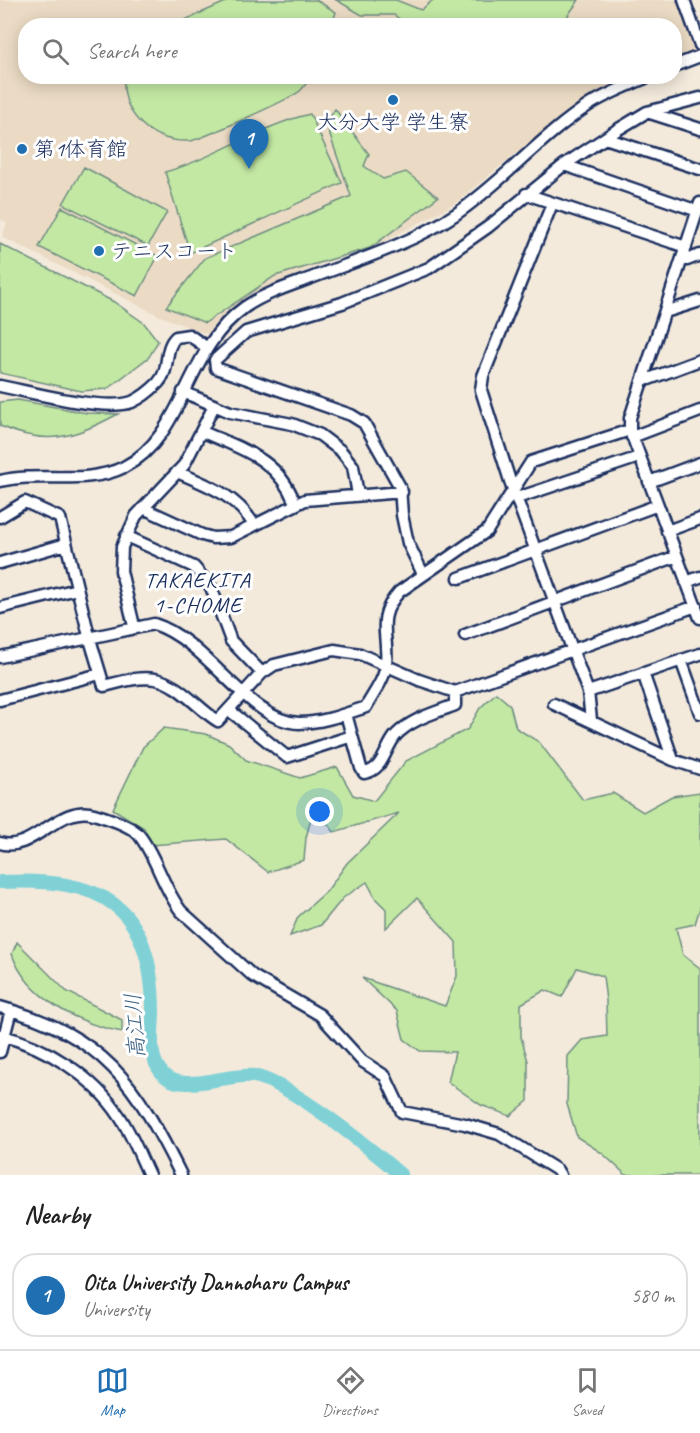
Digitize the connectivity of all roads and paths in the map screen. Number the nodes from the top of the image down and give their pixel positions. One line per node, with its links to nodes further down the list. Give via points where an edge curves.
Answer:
1 (684, 0): 2 (street)
2 (700, 45)
3 (700, 56): 4 (street)
4 (682, 63)
5 (631, 84): 20 (street, via 580,111 456,214 388,249 247,306 226,321)
6 (700, 98): 7 (street)
7 (647, 112): 8 (street); 9 (street)
8 (700, 129)
9 (606, 138): 10 (street); 11 (street)
10 (564, 165): 12 (street); 14 (street)
11 (700, 169)
12 (526, 194): 13 (street); 34 (street, via 489,227 429,268 342,303 246,332 215,360 216,368 351,414 364,423)
13 (552, 204): 15 (street); 35 (street, via 481,381)
14 (699, 207): 15 (street)
15 (686, 247): 17 (street)
16 (700, 255): 17 (street)
17 (682, 259): 19 (street)
18 (700, 301): 19 (street)
19 (665, 312): 22 (street)
20 (206, 346): 23 (street, via 189,335 176,338 169,347 164,375 132,402 108,405); 24 (street)
21 (700, 360): 22 (street)
22 (643, 378): 28 (street, via 630,418)
23 (0, 386)
24 (183, 392): 25 (street); 32 (street, via 165,429 146,452 124,467 95,477 20,476)
25 (214, 406): 27 (street); 36 (street, via 243,416 292,424 320,435 353,466)
26 (700, 411): 28 (street)
27 (203, 432): 31 (street); 37 (street, via 274,468 289,487)
28 (631, 433): 29 (street); 35 (street, via 531,462)
29 (639, 457): 33 (street); 35 (street)
30 (700, 463): 33 (street)
31 (177, 472): 39 (street); 42 (street, via 228,495)
32 (0, 481)
33 (649, 482): 38 (street)
34 (402, 492): 36 (street); 49 (street, via 408,543)
35 (515, 493): 46 (street); 49 (street, via 487,531)
36 (358, 495): 37 (street)
37 (295, 503): 42 (street)
38 (658, 505): 43 (street); 46 (street)
39 (143, 508): 42 (street, via 213,538 231,537); 44 (street)
40 (0, 517): 45 (street, via 25,502 60,518)
41 (700, 519): 43 (street)
42 (254, 525)
43 (668, 531): 47 (street)
44 (126, 536): 58 (street, via 120,560); 66 (street, via 194,567 211,587 231,641)
45 (66, 544): 48 (street); 53 (street)
46 (536, 550): 51 (street); 54 (street)
47 (677, 556): 52 (street); 54 (street)
48 (0, 563)
49 (423, 574): 65 (street, via 399,592 386,612 383,629)
50 (700, 577): 52 (street)
51 (459, 578)
52 (687, 582): 55 (street)
53 (77, 589): 56 (street); 60 (street)
54 (555, 602): 59 (street); 61 (street)
55 (696, 606): 57 (street); 61 (street)
56 (0, 608)
57 (700, 618)
58 (134, 626): 60 (street); 71 (street, via 154,624 178,635)
59 (465, 635)
60 (89, 636): 63 (street); 68 (street)
61 (573, 650): 69 (street); 70 (street)
62 (700, 654): 64 (street)
63 (0, 657)
64 (681, 660): 67 (street); 75 (street)
65 (387, 664): 66 (street, via 334,650 273,665); 69 (street); 76 (street, via 366,707)
66 (262, 673): 71 (street)
67 (643, 673): 70 (street); 79 (street)
68 (100, 674): 72 (street); 74 (street, via 104,686 156,679 176,688 218,722)
69 (455, 692): 78 (street, via 455,705 394,737 372,771 364,773 361,768)
70 (588, 692): 77 (street)
71 (245, 694): 74 (street); 76 (street, via 266,714 286,721 300,723)
72 (0, 700)
73 (554, 704): 77 (street)
74 (229, 710): 78 (street, via 287,758)
75 (700, 713)
76 (346, 714): 78 (street)
77 (591, 720): 79 (street)
78 (352, 736)
79 (673, 760): 80 (street)
80 (700, 769)
81 (0, 843): 87 (street, via 27,839 75,814 92,813 126,826 139,834 181,911 253,976 320,1015 362,1061 385,1076 402,1112 499,1134)
82 (6, 1008): 83 (street); 86 (street, via 70,1034 118,1072 142,1102)
83 (2, 1035): 84 (street); 85 (street, via 70,1066 99,1093 120,1117)
84 (0, 1052)
85 (149, 1175)
86 (181, 1175)
87 (560, 1175)

